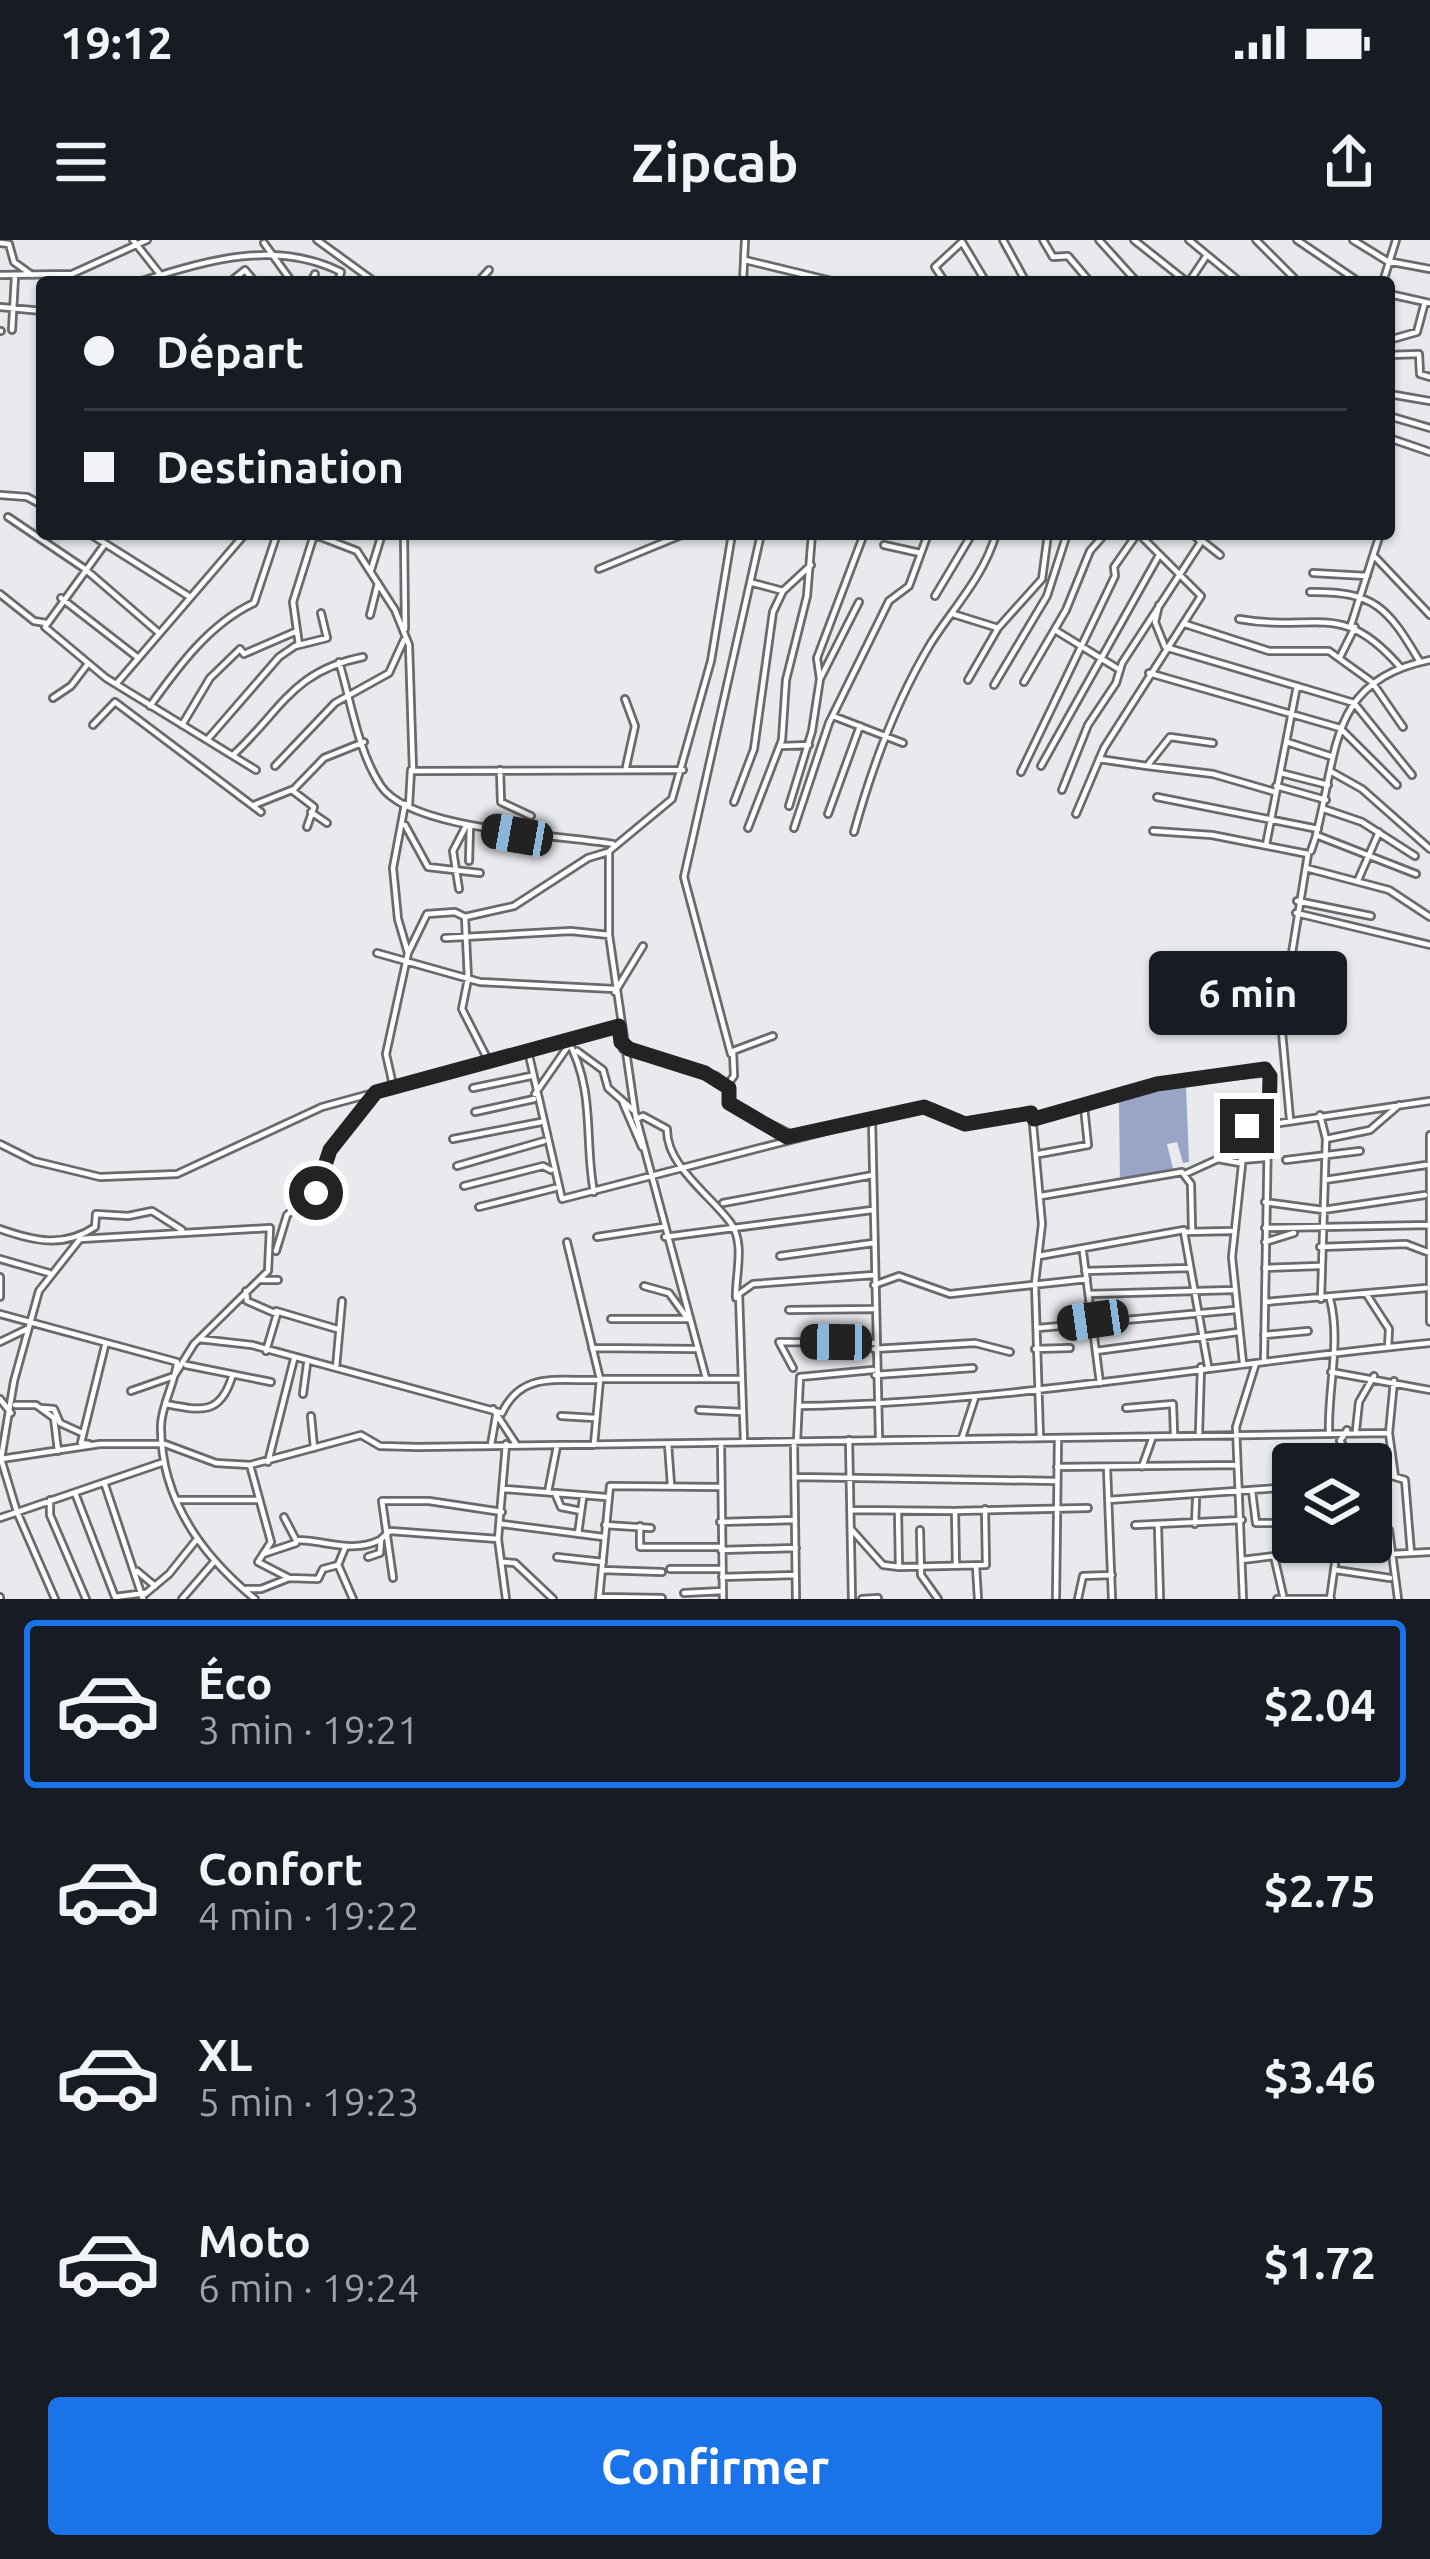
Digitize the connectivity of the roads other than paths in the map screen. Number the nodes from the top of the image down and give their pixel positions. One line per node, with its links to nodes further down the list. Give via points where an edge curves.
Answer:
1 (147, 240): 17 (street)
2 (275, 240): 14 (street)
3 (317, 240): 31 (street)
4 (746, 240): 20 (street)
5 (1003, 240): 37 (street)
6 (1043, 240): 38 (street, via 1053,257 1068,256)
7 (1100, 240): 39 (street)
8 (1134, 240): 40 (street)
9 (1189, 240): 19 (street)
10 (1256, 240): 43 (street)
11 (1297, 240): 44 (street)
12 (1353, 240): 21 (street)
13 (1396, 240): 21 (street)
14 (264, 241): 24 (street); 29 (street)
15 (964, 241): 35 (street, via 935,267); 36 (street)
16 (0, 243): 26 (street)
17 (134, 243): 24 (street); 26 (street, via 72,274)
18 (316, 253): 30 (street)
19 (1207, 255): 41 (street); 42 (street)
20 (745, 260): 33 (street); 34 (street)
21 (1387, 262): 22 (street); 45 (street)
22 (1430, 269)
23 (489, 270): 32 (street)
24 (162, 274): 28 (street)
25 (0, 275): 27 (street)
26 (32, 275): 27 (street)
27 (15, 276): 49 (street)
28 (156, 276)
29 (288, 276)
30 (339, 276)
31 (367, 276)
32 (484, 276)
33 (745, 276)
34 (811, 276)
35 (941, 276)
36 (983, 276)
37 (1023, 276)
38 (1085, 276)
39 (1132, 276)
40 (1180, 276)
41 (1192, 276)
42 (1233, 276)
43 (1292, 276)
44 (1350, 276)
45 (1384, 276)
46 (1395, 295): 47 (street)
47 (1428, 303): 51 (street)
48 (0, 308): 49 (street)
49 (12, 309): 50 (street); 52 (street)
50 (36, 311)
51 (1419, 329): 53 (street); 54 (street)
52 (13, 330)
53 (1428, 332)
54 (1395, 338)
55 (1395, 355): 56 (street)
56 (1420, 355): 57 (street); 58 (street, via 1420,374)
57 (1430, 355)
58 (1430, 376)
59 (1395, 395): 60 (street)
60 (1430, 401)
61 (1395, 418): 62 (street)
62 (1430, 428)
63 (1395, 442): 64 (street)
64 (1430, 452)
65 (0, 495): 66 (street)
66 (36, 502)
67 (8, 517): 68 (street)
68 (36, 536)
69 (42, 540): 99 (street)
70 (99, 540): 92 (street)
71 (240, 540): 112 (street)
72 (275, 540): 154 (street, via 254,603 197,646)
73 (311, 540): 126 (street, via 292,602)
74 (340, 540): 101 (street)
75 (380, 540): 101 (street)
76 (404, 540): 128 (street)
77 (669, 540): 100 (street)
78 (731, 540): 180 (street)
79 (759, 540): 105 (street)
80 (812, 540): 98 (street)
81 (862, 540): 143 (street, via 817,658)
82 (926, 540): 94 (street)
83 (968, 540): 110 (street)
84 (994, 540): 117 (street)
85 (1047, 540): 124 (street, via 1042,579)
86 (1065, 540): 148 (street, via 1047,596)
87 (1100, 540): 125 (street)
88 (1134, 540): 130 (street)
89 (1144, 540): 95 (street)
90 (1201, 540): 96 (street); 103 (street)
91 (1379, 540): 97 (street)
92 (105, 544): 99 (street); 112 (street)
93 (884, 544): 94 (street)
94 (922, 553): 156 (street)
95 (1159, 555): 103 (street); 134 (street)
96 (1220, 555)
97 (1376, 558): 104 (street); 119 (street)
98 (812, 566): 107 (street); 169 (street, via 786,680)
99 (85, 569): 113 (street); 127 (street)
100 (599, 569)
101 (371, 570): 106 (street)
102 (1313, 573): 104 (street)
103 (1178, 576): 115 (street); 122 (street, via 1202,596)
104 (1369, 577): 111 (street)
105 (752, 582): 107 (street); 246 (street, via 684,878)
106 (378, 584): 118 (street); 128 (street)
107 (783, 591): 192 (street, via 773,612 752,759)
108 (1310, 592): 111 (street)
109 (0, 594): 121 (street)
110 (935, 596)
111 (1361, 596): 123 (street); 138 (street, via 1389,615)
112 (190, 597): 127 (street)
113 (61, 598): 121 (street); 132 (street)
114 (859, 602): 143 (street)
115 (1159, 605): 131 (street, via 1155,620); 141 (street)
116 (321, 613): 129 (street, via 327,638)
117 (953, 614): 124 (street); 162 (street, via 907,685)
118 (370, 615)
119 (1430, 616)
120 (1239, 619): 123 (street)
121 (46, 623): 139 (street)
122 (1185, 624): 131 (street); 135 (street, via 1269,651 1321,649)
123 (1353, 626): 135 (street); 140 (street)
124 (998, 628): 144 (street)
125 (1055, 630): 130 (street); 145 (street)
126 (297, 631): 129 (street); 158 (street, via 224,662)
127 (159, 633): 132 (street)
128 (404, 638): 150 (street, via 389,673); 178 (street)
129 (299, 646): 163 (street, via 256,679)
130 (1082, 647): 134 (street); 182 (street)
131 (1165, 647): 142 (street); 149 (street)
132 (137, 657): 147 (street)
133 (363, 657): 137 (street)
134 (1105, 657): 141 (street); 174 (street)
135 (1340, 657): 146 (street)
136 (1430, 660): 138 (street)
137 (339, 662): 150 (street); 170 (street, via 297,682)
138 (1420, 662): 140 (street)
139 (87, 665): 147 (street); 151 (street)
140 (1401, 668): 146 (street)
141 (1120, 670): 189 (street)
142 (1149, 673): 155 (street); 172 (street)
143 (820, 679): 168 (street)
144 (968, 680)
145 (1024, 682)
146 (1372, 682): 153 (street); 160 (street)
147 (116, 684): 154 (street)
148 (994, 686)
149 (1297, 686): 153 (street); 155 (street)
150 (349, 694): 165 (street); 173 (street)
151 (53, 698)
152 (625, 699): 176 (street, via 635,726)
153 (1351, 702): 161 (street); 184 (street)
154 (150, 706): 158 (street)
155 (1291, 714): 161 (street); 164 (street)
156 (833, 716): 159 (street); 208 (street)
157 (93, 724): 194 (street, via 116,702)
158 (182, 724): 163 (street)
159 (860, 726): 162 (street); 199 (street)
160 (1402, 727)
161 (1340, 728): 171 (street); 186 (street)
162 (886, 736): 167 (street); 210 (street)
163 (207, 740): 170 (street)
164 (1285, 741): 171 (street); 183 (street)
165 (364, 742): 187 (street, via 324,758); 193 (street, via 381,787)
166 (1213, 742): 175 (street, via 1169,736)
167 (903, 743)
168 (808, 745): 169 (street); 195 (street)
169 (781, 746): 207 (street)
170 (232, 755): 177 (street)
171 (1333, 757): 181 (street)
172 (1099, 759): 175 (street); 200 (street)
173 (275, 766)
174 (1040, 766)
175 (1147, 766): 188 (street)
176 (626, 767): 179 (street); 180 (street)
177 (256, 770)
178 (411, 770): 179 (street); 193 (street)
179 (500, 770): 201 (street, via 501,802)
180 (683, 770): 214 (street, via 661,813)
181 (1330, 771): 185 (street); 215 (street, via 1363,789)
182 (1021, 772)
183 (1280, 772): 185 (street); 188 (street)
184 (1412, 775)
185 (1328, 785): 191 (street)
186 (1396, 785)
187 (292, 789): 194 (street); 198 (street)
188 (1275, 789): 191 (street); 202 (street)
189 (1062, 790)
190 (1157, 796): 202 (street)
191 (1326, 800): 196 (street)
192 (734, 802)
193 (407, 805): 203 (street); 205 (street)
194 (254, 806): 197 (street)
195 (789, 806)
196 (1324, 809): 211 (street); 212 (street)
197 (261, 812)
198 (311, 812): 204 (street); 206 (street)
199 (828, 814)
200 (1076, 814)
201 (531, 816)
202 (1271, 818): 212 (street); 213 (street)
203 (402, 821): 221 (street, via 428,868); 237 (street, via 393,889)
204 (327, 823)
205 (468, 824): 214 (street); 219 (street); 221 (street, via 453,851)
206 (307, 827)
207 (748, 828)
208 (794, 828)
209 (1153, 831): 213 (street)
210 (854, 832)
211 (1379, 832): 217 (street); 218 (street)
212 (1317, 833): 216 (street); 217 (street)
213 (1266, 845): 220 (street, via 1306,852)
214 (611, 848): 229 (street, via 514,906); 231 (street)
215 (1430, 849)
216 (1311, 851)
217 (1368, 854): 223 (street); 224 (street)
218 (1415, 856)
219 (469, 861)
220 (1306, 868): 224 (street); 226 (street)
221 (456, 871): 222 (street); 225 (street)
222 (480, 873)
223 (1416, 874)
224 (1358, 880): 230 (street)
225 (459, 889)
226 (1298, 901): 227 (street); 228 (street)
227 (1295, 913): 234 (street); 263 (street, via 1280,1047)
228 (1371, 916)
229 (465, 917): 232 (street); 237 (street, via 427,914)
230 (1430, 917)
231 (609, 934): 232 (street); 240 (street)
232 (467, 936): 233 (street); 239 (street)
233 (445, 938)
234 (1430, 945)
235 (643, 946): 240 (street)
236 (377, 953): 238 (street)
237 (409, 953): 238 (street)
238 (407, 963): 239 (street); 250 (street, via 386,1054)
239 (468, 979): 240 (street); 247 (street, via 462,1009)
240 (615, 991): 241 (street)
241 (619, 1026): 243 (street); 244 (street)
242 (773, 1036): 246 (street)
243 (570, 1043): 245 (street); 253 (street); 256 (street, via 603,1070); 289 (street, via 586,1094)
244 (624, 1047): 249 (street); 260 (street)
245 (527, 1051): 247 (street); 248 (street)
246 (731, 1054): 249 (street)
247 (487, 1060): 250 (street)
248 (531, 1076): 251 (street); 253 (street)
249 (728, 1086): 267 (street, via 729,1103)
250 (394, 1087): 252 (street)
251 (473, 1088)
252 (376, 1092): 271 (street, via 155,1177 76,1173); 316 (street, via 330,1150 321,1187 287,1215)
253 (535, 1096): 258 (street); 264 (street)
254 (1430, 1101): 255 (street)
255 (1406, 1102): 259 (street); 269 (street, via 1370,1130)
256 (623, 1103): 260 (street); 273 (street)
257 (1083, 1105): 262 (street); 265 (street, via 1157,1084 1265,1069); 274 (street, via 1088,1145)
258 (475, 1112)
259 (1319, 1114): 263 (street); 269 (street)
260 (636, 1116): 273 (street); 281 (street, via 667,1129)
261 (872, 1118): 262 (street, via 928,1107 965,1124 1031,1113); 267 (street); 284 (street)
262 (1034, 1119): 274 (street)
263 (1290, 1119): 265 (street)
264 (541, 1122): 268 (street); 270 (street)
265 (1269, 1122): 275 (street); 278 (street, via 1246,1127)
266 (1430, 1135): 279 (street)
267 (801, 1138): 281 (street)
268 (453, 1139)
269 (1326, 1139): 276 (street)
270 (544, 1141): 280 (street); 282 (street)
271 (0, 1144)
272 (1360, 1151): 276 (street)
273 (647, 1154): 285 (street)
274 (1039, 1154): 291 (street)
275 (1267, 1158): 278 (street); 292 (street)
276 (1326, 1158): 277 (street); 286 (street)
277 (1286, 1160)
278 (1240, 1161): 283 (street, via 1218,1159); 306 (street)
279 (1428, 1165): 286 (street); 290 (street)
280 (457, 1166)
281 (686, 1167): 285 (street); 299 (street)
282 (551, 1170): 287 (street); 288 (street)
283 (1186, 1174): 291 (street); 302 (street)
284 (873, 1175): 293 (street); 295 (street)
285 (653, 1176): 289 (street); 298 (street)
286 (1325, 1180): 296 (street)
287 (464, 1186)
288 (556, 1188): 289 (street, via 562,1199); 294 (street)
289 (590, 1192)
290 (1429, 1195): 296 (street); 297 (street)
291 (1041, 1196): 318 (street)
292 (1264, 1202): 296 (street); 300 (street)
293 (723, 1203)
294 (479, 1207)
295 (872, 1210): 299 (street); 312 (street)
296 (1323, 1210): 303 (street)
297 (1429, 1225): 303 (street); 315 (street)
298 (663, 1227): 307 (street); 308 (street)
299 (733, 1227): 308 (street); 342 (street)
300 (1265, 1228): 304 (street); 311 (street)
301 (0, 1229): 309 (street, via 34,1240)
302 (1188, 1229): 306 (street); 314 (street); 321 (street)
303 (1322, 1229): 304 (street); 313 (street)
304 (1301, 1231): 311 (street)
305 (184, 1232): 309 (street); 309 (street, via 152,1211 98,1213 95,1228); 316 (street, via 268,1227)
306 (1233, 1234): 335 (street)
307 (597, 1237)
308 (665, 1237): 351 (street)
309 (80, 1239): 324 (street)
310 (566, 1242): 367 (street)
311 (1265, 1242): 322 (street)
312 (873, 1243): 317 (street); 325 (street)
313 (1320, 1247): 315 (street, via 1406,1244); 320 (street)
314 (1083, 1251): 318 (street); 323 (street)
315 (1429, 1253): 331 (street)
316 (272, 1255): 327 (street)
317 (781, 1256)
318 (1039, 1256): 330 (street)
319 (0, 1259): 324 (street)
320 (1320, 1266): 322 (street); 340 (street)
321 (1190, 1268): 323 (street); 334 (street)
322 (1265, 1268): 343 (street)
323 (1085, 1271): 329 (street)
324 (49, 1273): 355 (street)
325 (874, 1275): 333 (street); 342 (street, via 753,1284)
326 (0, 1277): 339 (street)
327 (259, 1280): 328 (street); 336 (street)
328 (278, 1280)
329 (1087, 1280): 330 (street); 337 (street)
330 (1035, 1283): 333 (street, via 950,1294 899,1276); 354 (street)
331 (1429, 1285): 338 (street); 353 (street)
332 (644, 1286): 351 (street, via 669,1294)
333 (874, 1286): 344 (street)
334 (1195, 1290): 335 (street); 337 (street); 348 (street)
335 (1234, 1290): 346 (street)
336 (247, 1291): 347 (street, via 248,1301); 361 (street)
337 (1089, 1294): 352 (street)
338 (1367, 1294): 340 (street); 366 (street, via 1388,1329)
339 (0, 1297)
340 (1325, 1299): 343 (street); 374 (street)
341 (342, 1301): 356 (street)
342 (736, 1302): 390 (street)
343 (1265, 1302): 359 (street)
344 (873, 1309): 345 (street); 365 (street)
345 (789, 1310)
346 (1235, 1310): 348 (street); 358 (street)
347 (275, 1311): 356 (street); 372 (street)
348 (1199, 1312): 352 (street); 360 (street)
349 (0, 1314): 355 (street)
350 (610, 1319): 351 (street)
351 (689, 1319): 369 (street)
352 (1093, 1320): 354 (street); 371 (street)
353 (1430, 1322)
354 (1036, 1328): 370 (street)
355 (27, 1329): 362 (street); 364 (street); 401 (street)
356 (338, 1329): 382 (street)
357 (1308, 1331): 359 (street)
358 (1238, 1332): 360 (street); 378 (street)
359 (1264, 1334): 376 (street)
360 (1204, 1336): 371 (street); 381 (street)
361 (200, 1339): 372 (street); 379 (street)
362 (0, 1342)
363 (1430, 1343): 366 (street)
364 (106, 1344): 386 (street, via 177,1362); 417 (street)
365 (874, 1346): 373 (street, via 975,1343); 380 (street, via 779,1342); 384 (street)
366 (1388, 1347): 374 (street)
367 (592, 1348): 369 (street); 391 (street)
368 (1070, 1348): 370 (street)
369 (698, 1349): 389 (street)
370 (1035, 1349): 395 (street)
371 (1096, 1351): 394 (street)
372 (266, 1352): 375 (street)
373 (1010, 1352)
374 (1334, 1353): 376 (street); 385 (street)
375 (294, 1359): 377 (street); 446 (street)
376 (1260, 1361): 378 (street); 419 (street)
377 (307, 1363): 382 (street); 398 (street)
378 (1243, 1363): 381 (street)
379 (186, 1365): 386 (street); 387 (street)
380 (793, 1367)
381 (1204, 1367): 394 (street); 418 (street)
382 (335, 1368): 408 (street)
383 (973, 1369): 384 (street)
384 (875, 1372): 403 (street); 404 (street, via 800,1376)
385 (1331, 1372): 388 (street); 414 (street)
386 (174, 1376): 397 (street); 402 (street)
387 (232, 1376): 393 (street); 402 (street, via 224,1402 209,1410)
388 (1375, 1376): 392 (street); 416 (street, via 1359,1402)
389 (706, 1378): 390 (street); 391 (street)
390 (742, 1378): 409 (street)
391 (598, 1380): 408 (street, via 528,1382); 412 (street)
392 (1394, 1381): 396 (street); 420 (street)
393 (271, 1382)
394 (1100, 1383): 395 (street)
395 (1036, 1389): 399 (street); 425 (street)
396 (1430, 1390)
397 (131, 1391)
398 (303, 1394)
399 (975, 1396): 403 (street); 424 (street)
400 (0, 1399): 413 (street)
401 (13, 1404): 405 (street); 413 (street)
402 (166, 1404): 434 (street)
403 (875, 1405): 404 (street); 423 (street)
404 (799, 1406): 428 (street)
405 (41, 1408): 417 (street); 443 (street, via 54,1418)
406 (1126, 1408): 421 (street, via 1173,1404)
407 (699, 1410): 409 (street)
408 (497, 1412): 435 (street); 437 (street)
409 (742, 1412): 430 (street)
410 (311, 1415): 442 (street)
411 (561, 1416): 412 (street)
412 (595, 1418): 440 (street)
413 (10, 1419): 444 (street)
414 (1329, 1430): 415 (street); 419 (street)
415 (1347, 1430): 416 (street); 432 (street)
416 (1356, 1430): 420 (street)
417 (82, 1433): 439 (street, via 81,1443)
418 (1199, 1433): 419 (street); 421 (street)
419 (1236, 1433): 448 (street)
420 (1389, 1433): 433 (street)
421 (1174, 1434): 422 (street)
422 (1153, 1436): 426 (street); 450 (street)
423 (878, 1438): 424 (street); 427 (street)
424 (962, 1438): 425 (street)
425 (1044, 1438): 426 (street); 441 (street)
426 (1058, 1438): 441 (street)
427 (849, 1440): 428 (street); 454 (street)
428 (795, 1441): 430 (street); 453 (street)
429 (721, 1442): 430 (street); 431 (street); 458 (street)
430 (744, 1442)
431 (669, 1443): 440 (street); 457 (street)
432 (1341, 1443)
433 (1390, 1443)
434 (165, 1444): 439 (street); 445 (street); 447 (street)
435 (491, 1444): 436 (street); 442 (street, via 380,1446 361,1435)
436 (506, 1444): 437 (street); 459 (street)
437 (516, 1444): 438 (street)
438 (557, 1444): 440 (street); 463 (street)
439 (94, 1445): 443 (street)
440 (594, 1445)
441 (1056, 1447): 449 (street)
442 (314, 1448): 446 (street)
443 (58, 1451): 444 (street)
444 (1, 1456): 479 (street)
445 (164, 1462): 456 (street); 470 (street)
446 (268, 1462): 447 (street)
447 (250, 1465): 468 (street)
448 (1237, 1465): 450 (street); 461 (street)
449 (1057, 1467): 451 (street); 455 (street)
450 (1142, 1467): 451 (street)
451 (1108, 1468): 471 (street)
452 (1392, 1476): 508 (street, via 1408,1490)
453 (796, 1477): 454 (street); 483 (street)
454 (849, 1478): 455 (street); 474 (street)
455 (1057, 1481): 475 (street)
456 (104, 1484): 464 (street); 525 (street)
457 (671, 1485): 458 (street); 466 (street, via 613,1485)
458 (719, 1487): 486 (street)
459 (504, 1489): 463 (street); 480 (street)
460 (1272, 1489): 462 (street)
461 (1240, 1491): 462 (street); 467 (street); 484 (street)
462 (1252, 1491): 485 (street, via 1254,1521)
463 (552, 1492): 465 (street); 476 (street, via 561,1507)
464 (75, 1493): 469 (street); 539 (street, via 115,1597)
465 (583, 1496): 466 (street); 476 (street)
466 (608, 1497): 489 (street)
467 (1196, 1497): 471 (street); 488 (street)
468 (259, 1498): 470 (street); 509 (street, via 271,1542)
469 (50, 1500): 479 (street); 545 (street)
470 (176, 1500): 500 (street)
471 (1108, 1500): 531 (street)
472 (985, 1508): 475 (street); 478 (street); 522 (street, via 987,1563)
473 (1088, 1508): 475 (street)
474 (851, 1510): 477 (street); 495 (street)
475 (1055, 1510): 556 (street)
476 (581, 1511): 497 (street)
477 (898, 1511): 478 (street); 523 (street)
478 (955, 1511): 521 (street)
479 (17, 1512): 482 (street); 544 (street)
480 (502, 1512): 487 (street); 498 (street, via 382,1502)
481 (284, 1517): 502 (street)
482 (1, 1518): 493 (street)
483 (795, 1520): 486 (street); 505 (street)
484 (1243, 1520): 488 (street); 514 (street)
485 (1272, 1521)
486 (720, 1522): 504 (street)
487 (502, 1524): 497 (street); 501 (street)
488 (1196, 1524): 490 (street)
489 (605, 1525): 491 (street); 499 (street)
490 (1158, 1525): 492 (street); 559 (street)
491 (640, 1526): 494 (street); 504 (street, via 640,1547)
492 (1135, 1526)
493 (0, 1527)
494 (651, 1528)
495 (851, 1529): 523 (street, via 884,1565); 552 (street)
496 (920, 1530): 524 (street)
497 (578, 1534): 499 (street)
498 (382, 1537): 501 (street); 503 (street); 511 (street, via 380,1552); 533 (street)
499 (604, 1537): 520 (street)
500 (196, 1539): 513 (street); 535 (street)
501 (498, 1539): 515 (street)
502 (302, 1540): 503 (street); 509 (street)
503 (345, 1548): 519 (street)
504 (721, 1548): 505 (street); 529 (street)
505 (796, 1548): 530 (street)
506 (1392, 1549): 508 (street)
507 (1430, 1552): 508 (street)
508 (1411, 1553)
509 (263, 1554): 532 (street, via 259,1564)
510 (1272, 1556): 514 (street)
511 (368, 1557)
512 (557, 1557): 520 (street)
513 (212, 1559): 536 (street); 546 (street)
514 (1242, 1560): 560 (street)
515 (503, 1562): 549 (street); 550 (street, via 515,1563)
516 (1275, 1563): 540 (street)
517 (1337, 1563): 527 (street)
518 (1392, 1563): 534 (street)
519 (338, 1565): 532 (street, via 318,1579); 548 (street)
520 (602, 1566): 528 (street); 541 (street)
521 (956, 1566): 522 (street); 524 (street)
522 (976, 1566): 555 (street)
523 (899, 1567): 524 (street)
524 (920, 1568): 554 (street)
525 (136, 1569): 535 (street); 539 (street)
526 (670, 1569): 529 (street)
527 (1336, 1570): 534 (street); 561 (street)
528 (662, 1572)
529 (722, 1573): 530 (street); 538 (street)
530 (797, 1575): 551 (street)
531 (1112, 1575): 557 (street, via 1084,1576); 558 (street)
532 (289, 1578): 536 (street)
533 (394, 1578)
534 (1392, 1579): 562 (street)
535 (155, 1586): 539 (street)
536 (243, 1589): 547 (street)
537 (684, 1593): 538 (street)
538 (723, 1595)
539 (143, 1596)
540 (1280, 1597): 561 (street)
541 (599, 1598): 542 (street)
542 (662, 1598)
543 (878, 1598): 553 (street)
544 (55, 1599)
545 (86, 1599)
546 (182, 1599)
547 (255, 1599)
548 (353, 1599)
549 (506, 1599)
550 (554, 1599)
551 (796, 1599)
552 (852, 1599)
553 (862, 1599)
554 (938, 1599)
555 (977, 1599)
556 (1056, 1599)
557 (1078, 1599)
558 (1112, 1599)
559 (1160, 1599)
560 (1243, 1599)
561 (1331, 1599)
562 (1398, 1599)

